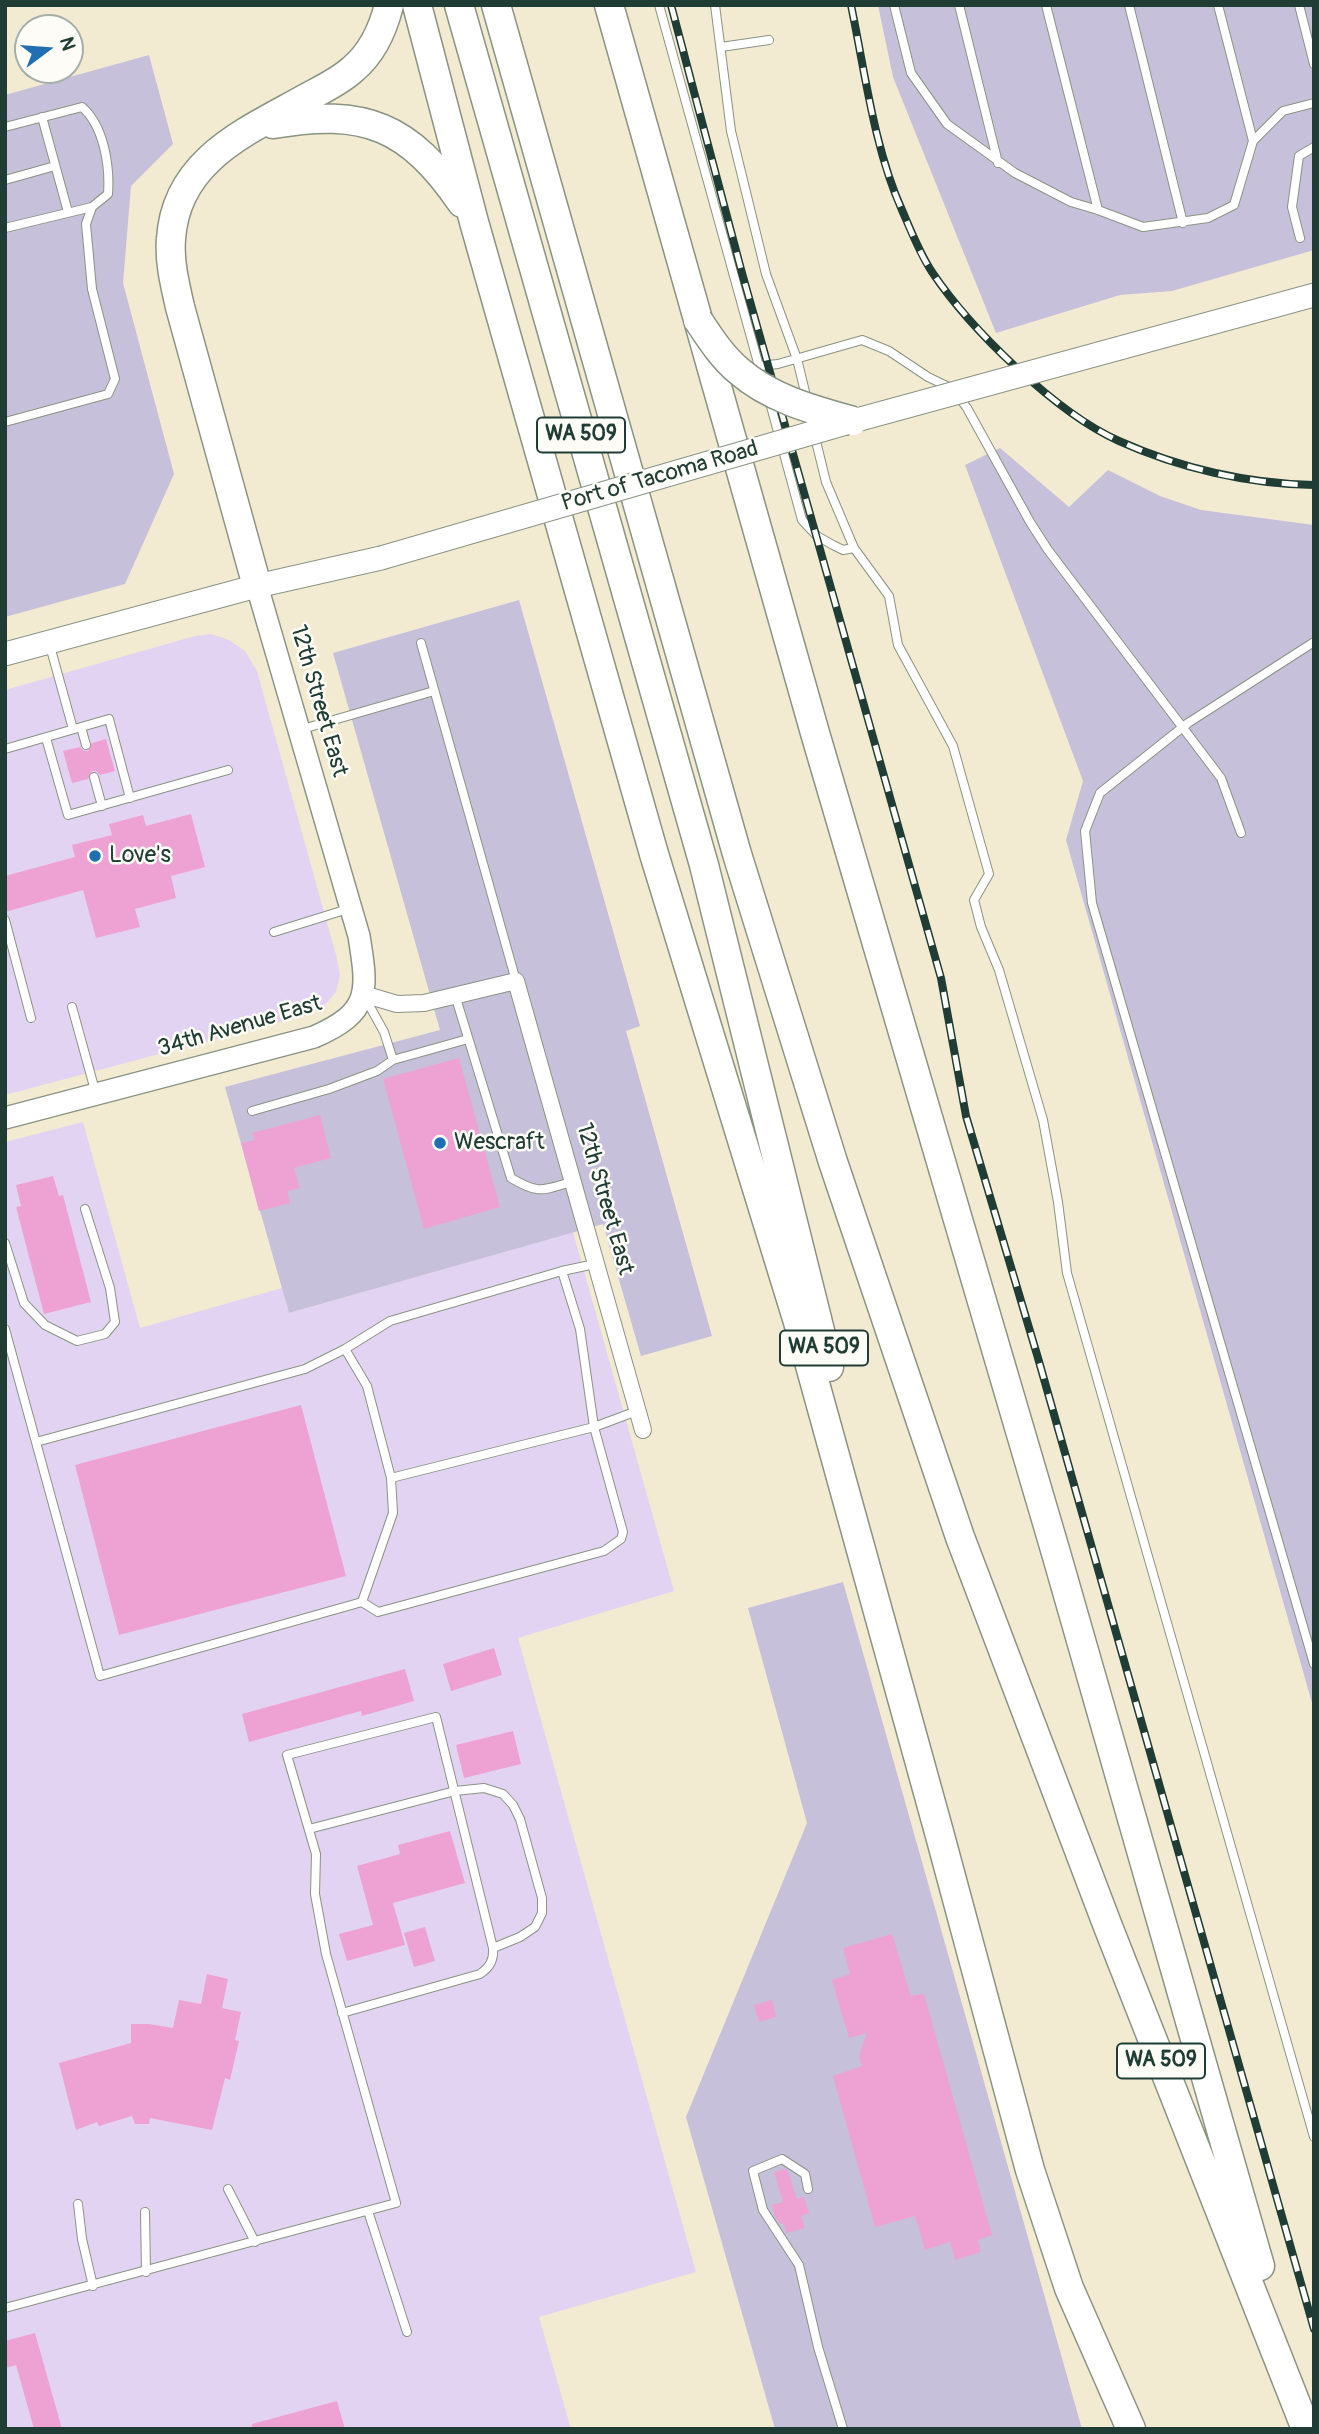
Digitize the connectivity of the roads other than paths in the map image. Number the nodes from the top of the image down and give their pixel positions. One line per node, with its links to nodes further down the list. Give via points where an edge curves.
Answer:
1 (389, 5): 20 (highway, via 369,53 354,69)
2 (417, 5): 29 (highway)
3 (459, 5): 87 (highway, WA 509, via 704,865)
4 (496, 5): 103 (highway, WA 509, via 737,854 833,1162 960,1537 1107,1924)
5 (609, 5): 34 (highway)
6 (659, 5): 36 (lane)
7 (715, 5): 15 (lane)
8 (894, 5): 23 (lane, via 911,73 947,124)
9 (959, 5): 23 (lane)
10 (1046, 5): 27 (lane)
11 (1129, 5): 30 (lane)
12 (1218, 5): 21 (lane)
13 (1299, 5): 16 (lane)
14 (769, 40): 15 (lane)
15 (720, 47): 35 (lane, via 731,131 753,222 766,274)
16 (1314, 64)
17 (1314, 103): 21 (lane, via 1283,111)
18 (42, 117): 19 (lane); 24 (lane); 26 (lane, via 82,107 96,121 109,177 108,194)
19 (5, 127)
20 (241, 135): 29 (highway, via 298,120 348,119 371,124 421,151); 41 (highway, via 215,152 194,174 177,208 171,240 180,307)
21 (1253, 141): 30 (lane, via 1234,205 1208,218)
22 (1314, 147): 32 (lane, via 1299,156 1292,207)
23 (998, 163): 27 (lane, via 1071,202)
24 (55, 166): 25 (lane); 28 (lane)
25 (5, 180)
26 (92, 207): 28 (lane); 38 (lane, via 86,224 92,289 115,379 108,394)
27 (1098, 210): 30 (lane, via 1143,227)
28 (68, 212): 31 (lane)
29 (474, 222): 87 (highway, via 654,854 798,1322)
30 (1183, 223)
31 (5, 228)
32 (1300, 238)
33 (1314, 295): 37 (main road, Port of Tacoma Road, bridge)
34 (698, 320): 37 (highway, bridge, via 739,372 806,408); 39 (highway, bridge)
35 (797, 359): 36 (lane); 40 (lane, via 826,482); 48 (lane, via 862,340 953,389 1048,550)
36 (759, 366): 40 (lane, via 802,520 833,545 843,550)
37 (853, 421): 39 (main road, Port of Tacoma Road, bridge)
38 (5, 422)
39 (736, 454): 41 (main road, Port of Tacoma Road, bridge, via 381,558); 103 (highway)
40 (854, 548): 90 (lane, via 889,596 898,645 953,746 989,874 974,900 1043,1120 1067,1273)
41 (257, 586): 43 (main road, Port of Tacoma Road); 49 (street, 12th Street East)
42 (1314, 642): 48 (lane)
43 (49, 643): 45 (main road, Port of Tacoma Road); 47 (lane)
44 (421, 643): 46 (lane)
45 (5, 654)
46 (434, 691): 49 (lane); 61 (lane)
47 (77, 728): 50 (lane); 51 (lane); 55 (lane, via 109,719)
48 (1183, 728): 57 (lane, via 1221,778); 84 (lane, via 1100,793 1085,831 1092,903)
49 (299, 730): 58 (street, 12th Street East)
50 (46, 738): 52 (lane); 56 (lane, via 68,815)
51 (86, 745)
52 (5, 749)
53 (228, 770): 55 (lane)
54 (94, 777): 56 (lane)
55 (130, 798): 56 (lane)
56 (102, 806)
57 (1241, 833)
58 (352, 908): 60 (lane); 62 (street, 12th Street East, via 365,972)
59 (5, 920): 65 (lane)
60 (274, 932)
61 (516, 981): 63 (street); 71 (street, 12th Street East)
62 (363, 994): 63 (street, via 397,1004); 67 (lane); 68 (street, 34th Avenue East, via 355,1013 314,1037)
63 (455, 995): 66 (lane)
64 (72, 1007): 68 (lane)
65 (31, 1018)
66 (468, 1038): 67 (lane); 71 (lane, via 511,1178 543,1191)
67 (393, 1060): 69 (lane, via 351,1081)
68 (96, 1094): 70 (street, 34th Avenue East)
69 (252, 1111)
70 (5, 1118)
71 (571, 1182): 74 (street, 12th Street East)
72 (85, 1209): 73 (lane, via 110,1288 115,1322 105,1334 77,1341 45,1325 24,1303)
73 (5, 1243)
74 (595, 1264): 75 (lane); 78 (street, 12th Street East)
75 (562, 1271): 77 (lane, via 390,1321); 79 (lane, via 580,1329)
76 (5, 1329): 81 (lane)
77 (345, 1349): 81 (lane, via 305,1369); 82 (lane, via 367,1386)
78 (637, 1411): 79 (lane); 80 (street, 12th Street East)
79 (594, 1427): 82 (lane); 83 (lane, via 623,1532 621,1539 604,1551 378,1612)
80 (643, 1430)
81 (36, 1442): 83 (lane, via 100,1676)
82 (391, 1478): 83 (lane, via 393,1513)
83 (362, 1602)
84 (1314, 1664)
85 (455, 1791): 86 (lane); 86 (lane, via 436,1717 287,1755); 88 (lane); 88 (lane, via 484,1788 503,1794 513,1805 542,1898 535,1927)
86 (309, 1829): 89 (lane, via 316,1854 317,1906)
87 (939, 1832): 102 (highway, WA 509, via 1034,2182 1069,2288)
88 (494, 1948): 89 (lane, via 494,1957 480,1974)
89 (342, 2013): 94 (lane, via 396,2203)
90 (1314, 2137)
91 (228, 2189): 96 (lane)
92 (808, 2189): 101 (lane, via 805,2174 782,2159 752,2171 763,2210 799,2266)
93 (78, 2204): 98 (lane)
94 (368, 2211): 96 (lane); 100 (lane)
95 (145, 2212): 97 (lane)
96 (255, 2242): 97 (lane)
97 (146, 2272): 98 (lane)
98 (93, 2286): 99 (lane)
99 (5, 2308)
100 (407, 2332)
101 (843, 2429)
102 (1131, 2429)
103 (1308, 2429)

